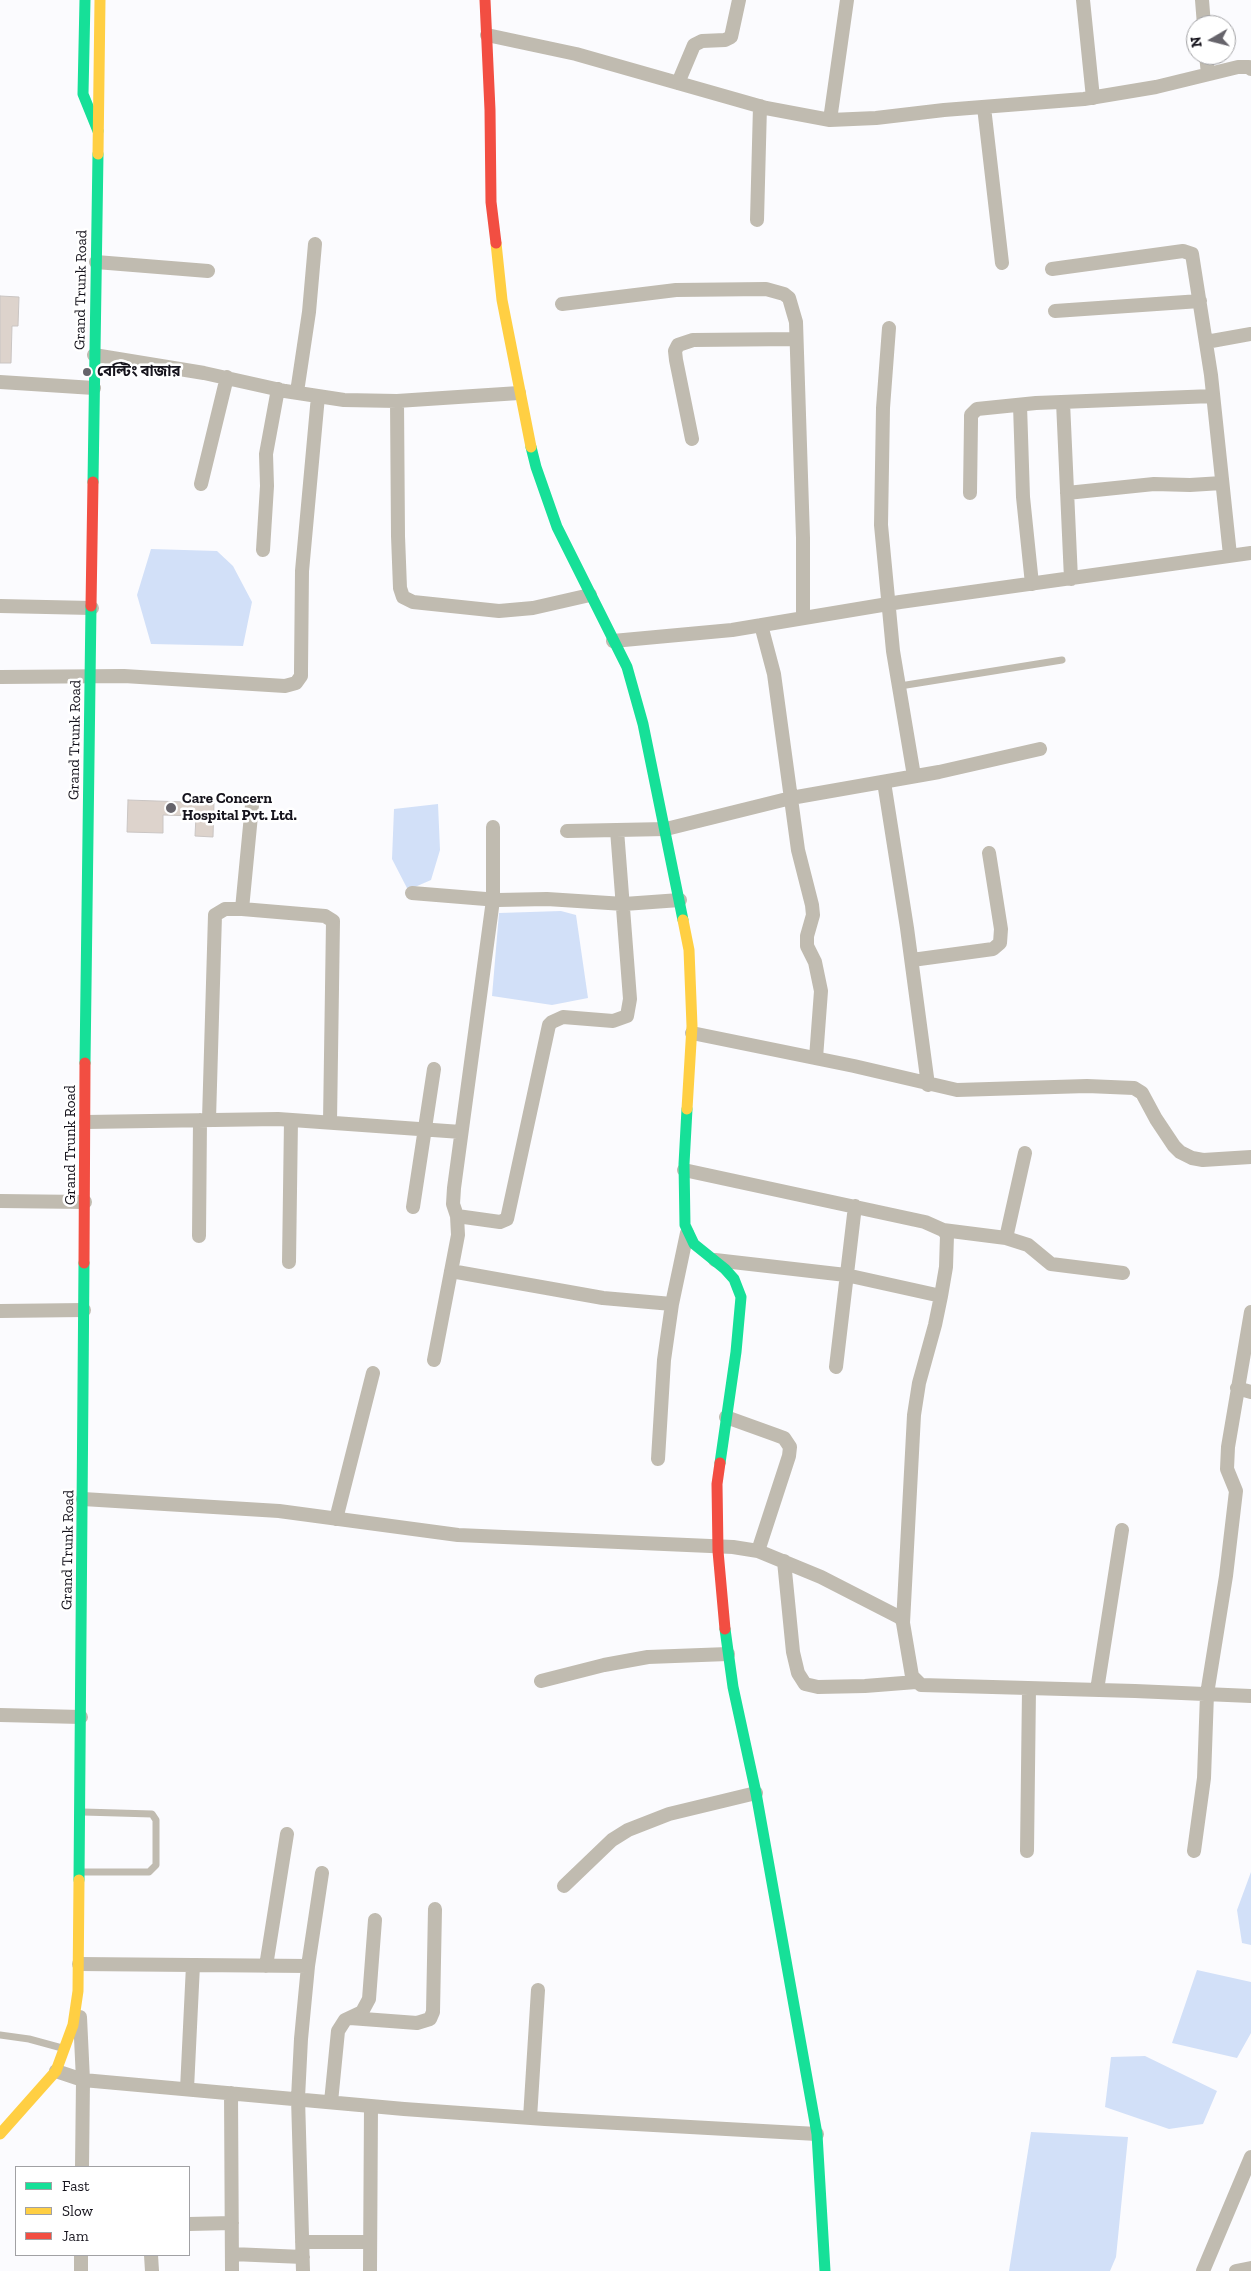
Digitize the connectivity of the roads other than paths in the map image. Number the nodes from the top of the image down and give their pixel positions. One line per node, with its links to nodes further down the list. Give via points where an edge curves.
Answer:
1 (85, 0): 19 (street, via 83,94)
2 (100, 0): 19 (street, Grand Trunk Road)
3 (111, 0): 20 (street, via 108,140)
4 (485, 0): 10 (street)
5 (739, 0): 14 (street, via 731,37 694,45)
6 (847, 0): 18 (street)
7 (1083, 0): 15 (street)
8 (1202, 0): 9 (street)
9 (1203, 15)
10 (487, 35): 14 (street, via 576,54); 40 (street, via 491,202 502,300)
11 (1207, 65): 13 (street)
12 (1251, 69): 13 (street, via 1244,66)
13 (1208, 74): 15 (street)
14 (678, 83): 16 (street)
15 (1093, 98): 17 (street)
16 (760, 106): 18 (street); 21 (street)
17 (984, 106): 18 (street); 24 (street)
18 (830, 120)
19 (98, 131): 20 (street, Grand Trunk Road)
20 (98, 162): 23 (street, Grand Trunk Road)
21 (756, 220)
22 (315, 244): 39 (street)
23 (96, 262): 26 (street); 34 (street, Grand Trunk Road)
24 (1002, 263)
25 (1052, 269): 27 (street, via 1187,251 1194,258)
26 (208, 271)
27 (1200, 302): 29 (street); 33 (street)
28 (562, 304): 32 (street, via 676,290 766,289 789,298 796,322)
29 (1055, 311)
30 (889, 328): 57 (street, via 880,502)
31 (1251, 334): 33 (street)
32 (796, 339): 46 (street, via 693,340 678,345 676,360); 60 (street)
33 (1206, 342): 42 (street)
34 (94, 356): 35 (street); 37 (street, Grand Trunk Road)
35 (227, 377): 38 (street); 48 (street)
36 (0, 382): 37 (street)
37 (94, 388): 59 (street, Grand Trunk Road)
38 (278, 389): 39 (street); 51 (street, via 266,454)
39 (297, 392): 41 (street)
40 (519, 392): 43 (street); 56 (street, via 539,476 557,527)
41 (318, 396): 43 (street); 64 (street, via 302,571 301,670 296,683 285,686)
42 (1213, 396): 44 (street); 47 (street)
43 (397, 401): 56 (street, via 398,545 403,597 413,602 499,610 533,608)
44 (1063, 402): 45 (street); 50 (street)
45 (1020, 404): 49 (street, via 973,411); 55 (street, via 1023,497)
46 (692, 439)
47 (1222, 482): 50 (street, via 1154,484); 53 (street)
48 (201, 484)
49 (970, 493)
50 (1067, 493): 54 (street)
51 (263, 550)
52 (1251, 553): 53 (street)
53 (1230, 555): 54 (street)
54 (1071, 579): 55 (street)
55 (1032, 584): 57 (street)
56 (590, 595): 62 (street)
57 (887, 604): 60 (street); 66 (street)
58 (0, 606): 59 (street)
59 (92, 608): 64 (street, Grand Trunk Road)
60 (803, 618): 61 (street)
61 (761, 625): 62 (street); 70 (street, via 774,674)
62 (613, 641): 73 (street, via 635,696)
63 (1062, 660): 66 (lane)
64 (91, 676): 65 (street); 89 (street, Grand Trunk Road)
65 (0, 677)
66 (900, 686): 68 (street)
67 (1040, 749): 68 (street)
68 (914, 776): 69 (street)
69 (884, 782): 70 (street); 82 (street)
70 (791, 798): 73 (street); 84 (street, via 798,850 812,905 807,946 815,962 821,991)
71 (252, 806): 81 (street)
72 (493, 827): 78 (street)
73 (666, 829): 74 (street); 79 (street)
74 (617, 830): 75 (street); 80 (street)
75 (567, 831)
76 (989, 853): 82 (street, via 1001,929 1000,943 993,949)
77 (412, 893): 78 (street)
78 (493, 900): 80 (street, via 546,899); 92 (street)
79 (680, 900): 80 (street); 83 (street, via 689,950)
80 (624, 904): 100 (street, via 630,999 627,1016 613,1020 564,1017 549,1025 507,1219 500,1222)
81 (242, 909): 87 (street, via 225,909 215,915); 90 (street, via 325,916 333,921)
82 (912, 960): 86 (street)
83 (692, 1033): 84 (street); 95 (street)
84 (816, 1058): 86 (street)
85 (434, 1068): 91 (street)
86 (928, 1084): 94 (street, via 970,1090 1087,1086 1134,1088 1142,1093 1180,1152 1192,1158 1212,1161)
87 (205, 1119): 88 (street); 89 (street); 103 (street)
88 (291, 1120): 90 (street); 106 (street)
89 (86, 1122): 97 (street, Grand Trunk Road)
90 (330, 1122): 91 (street)
91 (424, 1129): 92 (street); 99 (street)
92 (461, 1132): 100 (street, via 453,1204)
93 (1025, 1153): 104 (street)
94 (1251, 1157)
95 (684, 1170): 98 (street); 102 (street)
96 (0, 1201): 97 (street)
97 (85, 1202): 113 (street, Grand Trunk Road)
98 (855, 1206): 101 (street, via 925,1222); 109 (street)
99 (413, 1207)
100 (457, 1216): 107 (street, via 458,1235)
101 (943, 1230): 104 (street); 110 (street, via 948,1240)
102 (687, 1233): 105 (street); 111 (street)
103 (199, 1236)
104 (1006, 1238): 108 (street, via 1028,1245 1051,1264)
105 (713, 1260): 109 (street); 120 (street, via 734,1279 741,1298)
106 (289, 1262)
107 (451, 1272): 111 (street, via 603,1298); 115 (street)
108 (1123, 1273)
109 (846, 1275): 110 (street); 116 (street)
110 (941, 1296): 128 (street, via 918,1383 914,1415)
111 (672, 1304): 121 (street, via 664,1360)
112 (0, 1310): 113 (street)
113 (84, 1310): 122 (street, Grand Trunk Road)
114 (1251, 1312): 118 (street)
115 (434, 1360)
116 (836, 1366)
117 (373, 1373): 123 (street)
118 (1237, 1388): 119 (street); 134 (street, via 1226,1461 1236,1491)
119 (1251, 1392)
120 (726, 1417): 125 (street, via 717,1484); 126 (street, via 784,1438 790,1447)
121 (658, 1459)
122 (84, 1499): 123 (street, via 279,1511); 137 (street, Grand Trunk Road)
123 (336, 1519): 125 (street, via 458,1535)
124 (1122, 1530): 133 (street)
125 (719, 1545): 126 (street); 129 (street)
126 (758, 1551): 127 (street)
127 (784, 1561): 128 (street, via 895,1614); 131 (street, via 793,1652 798,1673 805,1684 818,1687)
128 (903, 1623): 131 (street, via 912,1676)
129 (728, 1654): 130 (street, via 648,1657); 138 (street)
130 (541, 1681)
131 (916, 1682): 132 (street, via 928,1686)
132 (1028, 1689): 133 (street); 141 (street)
133 (1096, 1690): 134 (street)
134 (1207, 1694): 135 (street); 142 (street, via 1204,1778)
135 (1251, 1696)
136 (0, 1715): 137 (street)
137 (81, 1716): 139 (street, Grand Trunk Road)
138 (756, 1793): 145 (street, via 670,1814 628,1830 612,1840); 166 (street)
139 (80, 1812): 143 (street, Grand Trunk Road); 143 (lane, via 152,1814 156,1820 156,1865 149,1872)
140 (287, 1834): 150 (street)
141 (1027, 1851)
142 (1194, 1851)
143 (79, 1872): 148 (street, Grand Trunk Road)
144 (322, 1873): 151 (street)
145 (564, 1886)
146 (435, 1909): 154 (street, via 433,2012 430,2019 417,2024)
147 (375, 1920): 154 (street, via 369,1999 362,2012)
148 (79, 1964): 149 (street); 153 (street, Grand Trunk Road)
149 (193, 1965): 150 (street); 159 (street)
150 (266, 1966): 151 (street)
151 (308, 1966): 161 (street)
152 (538, 1990): 164 (street)
153 (78, 1991): 156 (street, Grand Trunk Road, via 73,2025); 158 (street)
154 (349, 2018): 162 (street, via 338,2031)
155 (0, 2035): 156 (lane)
156 (65, 2048): 157 (street, Grand Trunk Road)
157 (56, 2071): 158 (street); 165 (street, Grand Trunk Road)
158 (83, 2080): 159 (street); 168 (street)
159 (188, 2089): 160 (street)
160 (231, 2093): 161 (street); 169 (street)
161 (298, 2098): 162 (street); 171 (street)
162 (331, 2102): 163 (street)
163 (371, 2106): 164 (street); 172 (street)
164 (530, 2118): 166 (street)
165 (0, 2134)
166 (817, 2134): 182 (street)
167 (1251, 2157): 183 (street)
168 (82, 2166)
169 (232, 2223): 170 (street); 173 (street)
170 (190, 2224)
171 (302, 2242): 172 (street); 176 (street)
172 (370, 2242): 181 (street)
173 (232, 2254): 176 (street); 180 (street)
174 (81, 2256): 178 (street)
175 (151, 2256): 179 (street)
176 (303, 2264)
177 (1251, 2268): 184 (street)
178 (81, 2271)
179 (152, 2271)
180 (232, 2271)
181 (370, 2271)
182 (825, 2271)
183 (1203, 2271)
184 (1236, 2271)

